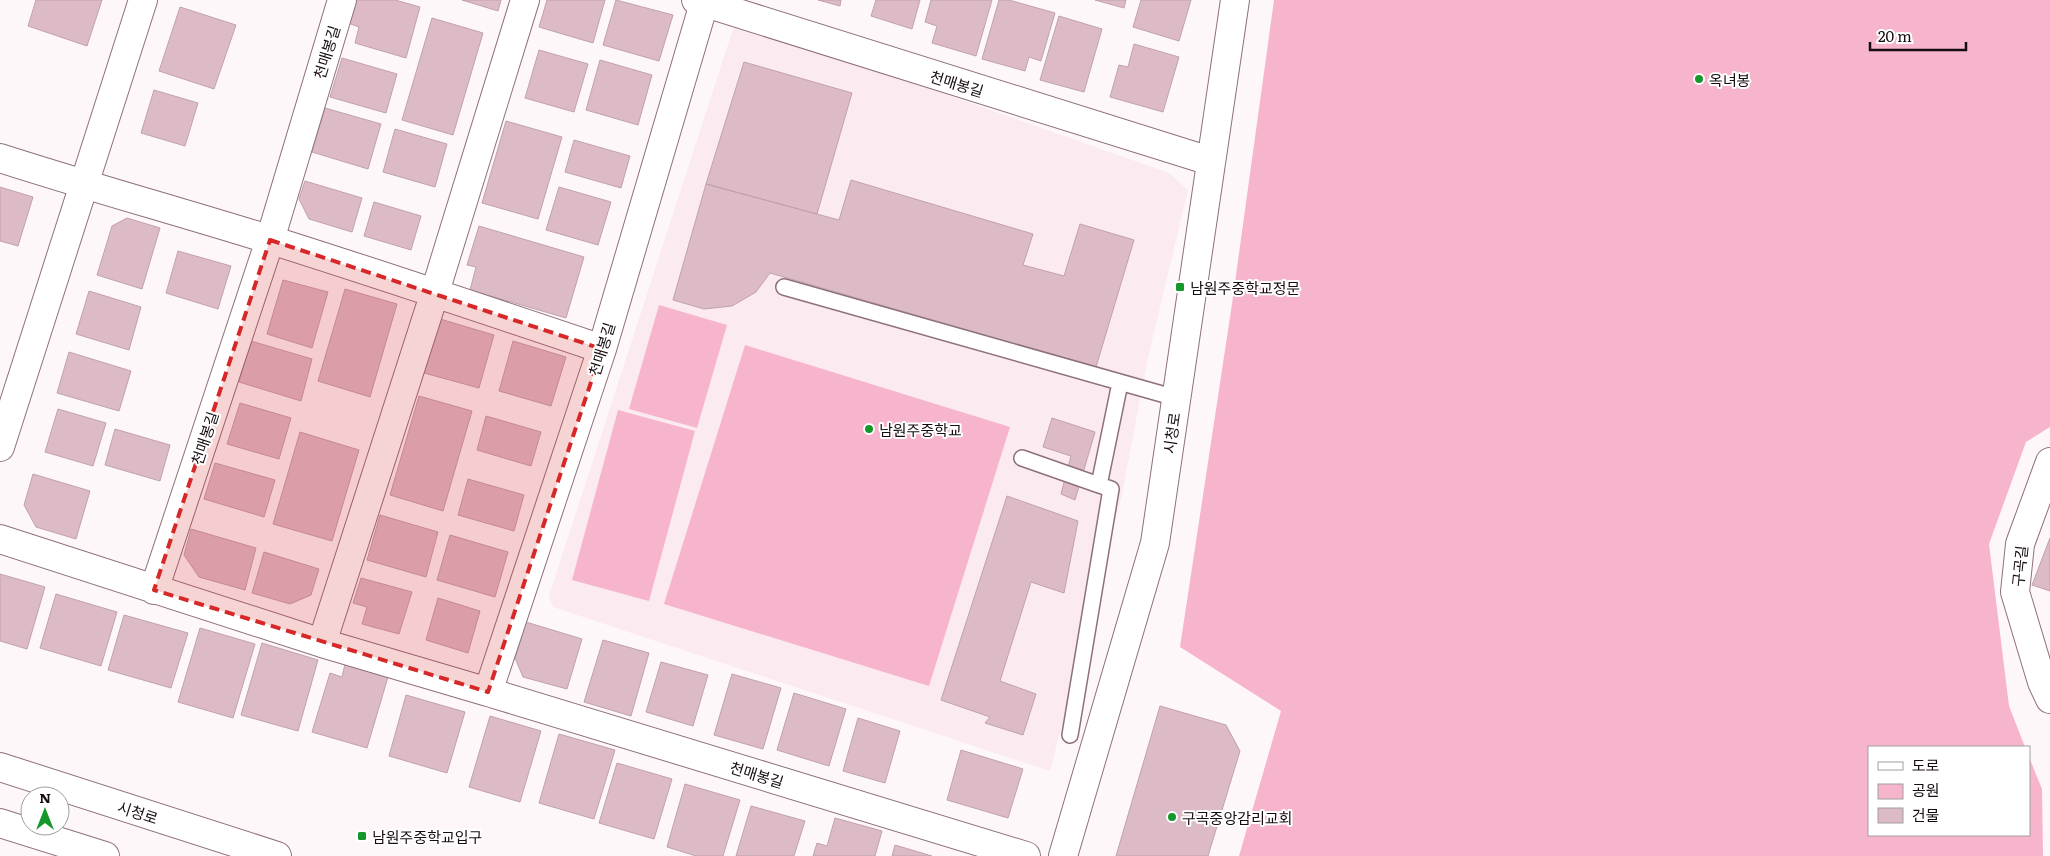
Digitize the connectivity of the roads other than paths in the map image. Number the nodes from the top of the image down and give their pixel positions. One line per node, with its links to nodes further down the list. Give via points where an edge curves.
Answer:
1 (143, 0): 8 (street)
2 (342, 0): 9 (street, 천매봉길)
3 (525, 0): 11 (street)
4 (1235, 0): 7 (street, 시청로)
5 (702, 1): 7 (street, 천매봉길); 12 (street, 천매봉길)
6 (0, 158): 8 (street)
7 (1210, 161): 14 (street, 시청로)
8 (84, 185): 9 (street); 15 (street)
9 (270, 240): 11 (street); 20 (street, 천매봉길)
10 (784, 287): 13 (lane)
11 (435, 292): 12 (street); 21 (street)
12 (602, 349): 22 (street, 천매봉길)
13 (1120, 383): 14 (lane); 18 (lane)
14 (1176, 398): 30 (street, 시청로, via 1155,543)
15 (0, 447)
16 (1022, 458): 18 (lane)
17 (2050, 462): 23 (street, 구곡길, via 2020,544 2015,592)
18 (1099, 485): 24 (lane, via 1111,489)
19 (0, 539): 20 (street, 천매봉길)
20 (154, 590): 21 (street, 천매봉길)
21 (322, 643): 22 (street, 천매봉길)
22 (488, 692): 29 (street, 천매봉길)
23 (2050, 699)
24 (1070, 735)
25 (0, 767): 28 (street, 시청로)
26 (0, 823): 27 (street)
27 (105, 856)
28 (276, 856)
29 (1026, 856)
30 (1063, 856)

